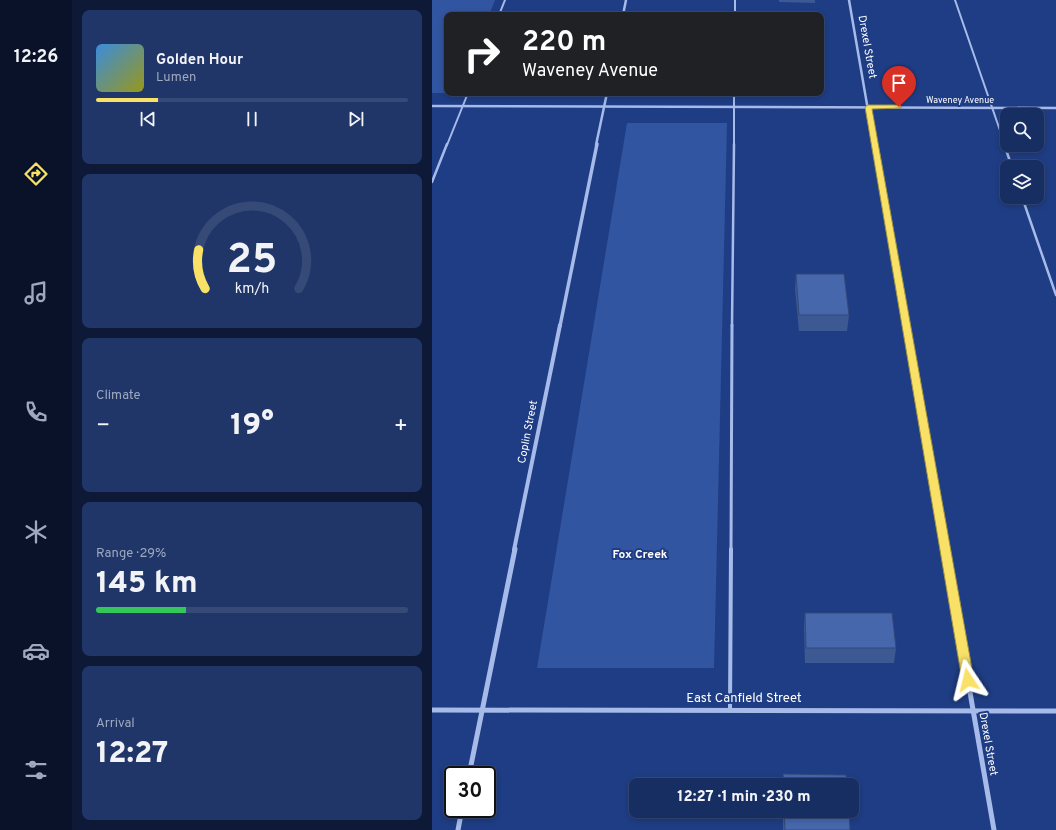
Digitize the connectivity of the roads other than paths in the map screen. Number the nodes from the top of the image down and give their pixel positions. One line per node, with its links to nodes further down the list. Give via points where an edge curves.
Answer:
1 (505, 0): 6 (lane)
2 (626, 0): 7 (street)
3 (735, 0): 8 (lane)
4 (849, 0): 16 (street, Drexel Street)
5 (955, 0): 17 (lane)
6 (500, 12)
7 (623, 12)
8 (735, 12)
9 (467, 96): 13 (lane)
10 (606, 96): 14 (street, Coplin Street)
11 (734, 96): 15 (lane)
12 (432, 106): 13 (street, Waveney Avenue)
13 (462, 106): 14 (street, Waveney Avenue); 20 (lane)
14 (604, 106): 15 (street, Waveney Avenue); 24 (street, Coplin Street)
15 (734, 107): 16 (street, Waveney Avenue); 25 (lane)
16 (868, 107): 17 (street, Waveney Avenue); 26 (street, Drexel Street)
17 (991, 107): 18 (street, Waveney Avenue); 19 (lane)
18 (1056, 108)
19 (1010, 160)
20 (432, 182)
21 (1024, 204): 22 (lane)
22 (1056, 295)
23 (432, 710): 24 (street, East Canfield Street)
24 (482, 710): 25 (street, East Canfield Street); 28 (street, Coplin Street)
25 (730, 710): 26 (street, East Canfield Street)
26 (974, 711): 27 (street, East Canfield Street); 31 (street, Drexel Street)
27 (1056, 711)
28 (471, 766)
29 (460, 818): 30 (street)
30 (458, 830)
31 (994, 830)

